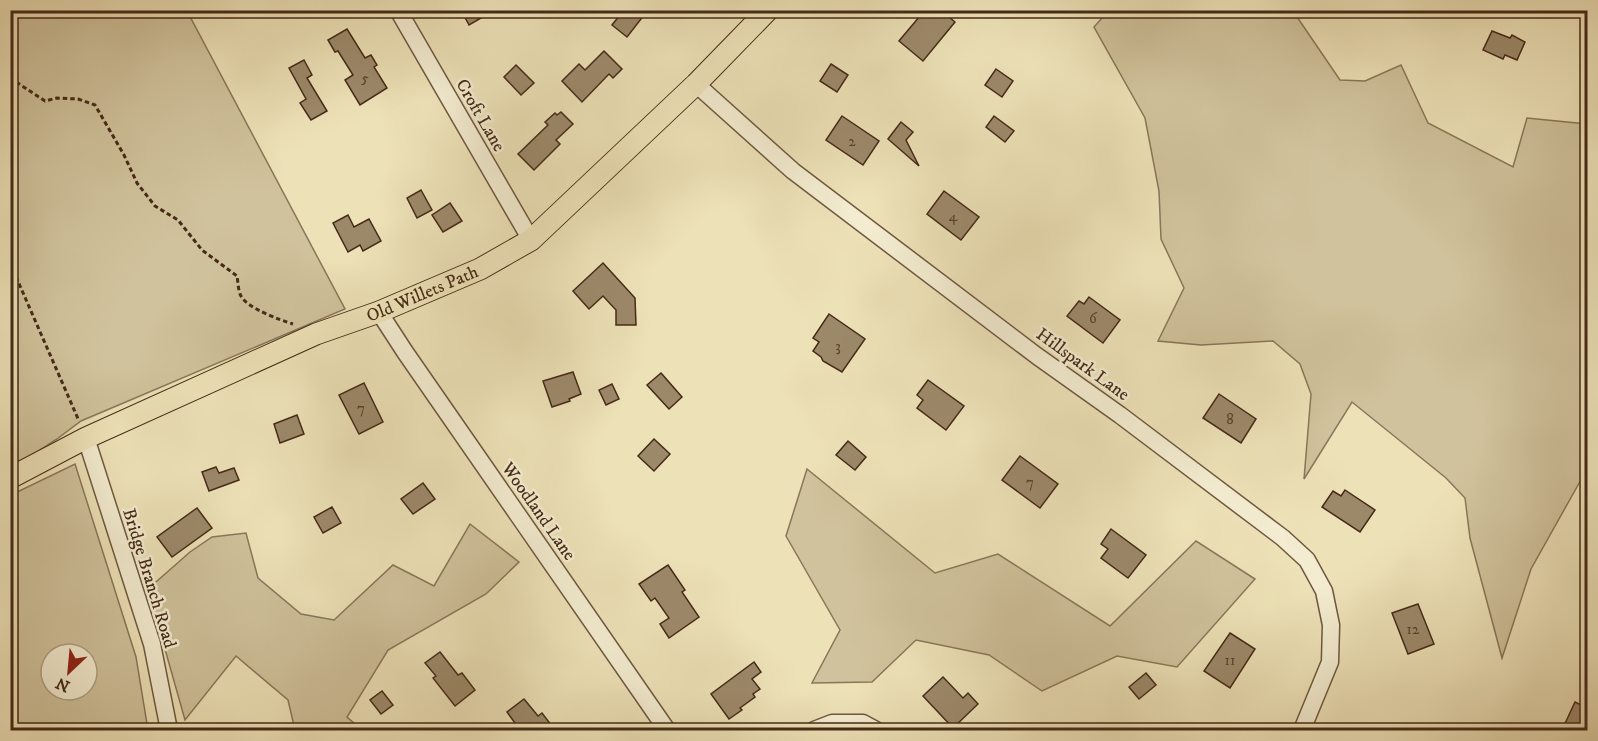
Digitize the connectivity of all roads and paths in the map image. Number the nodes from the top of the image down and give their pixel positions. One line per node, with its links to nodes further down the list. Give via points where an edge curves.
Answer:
1 (398, 10): 5 (street, Croft Lane)
2 (768, 10): 4 (main road, Old Willets Path)
3 (10, 78): 8 (path, via 45,101 78,99 95,105 137,183 155,206 178,220 202,250 237,276 241,296 254,308 280,320)
4 (696, 84): 5 (main road, Old Willets Path); 15 (street, Hillspark Lane, via 793,171 1274,531 1307,560 1324,591 1331,625 1330,662)
5 (531, 240): 7 (main road, Old Willets Path, via 480,269)
6 (10, 263): 9 (path)
7 (379, 312): 8 (main road, Old Willets Path); 12 (street, Woodland Lane)
8 (321, 332): 9 (main road, Old Willets Path)
9 (86, 438): 10 (main road, Old Willets Path); 11 (street, Bridge Branch Road, via 152,644)
10 (10, 478)
11 (169, 730)
12 (667, 730)
13 (814, 730): 14 (street, via 832,723 863,723)
14 (876, 730)
15 (1302, 730)

